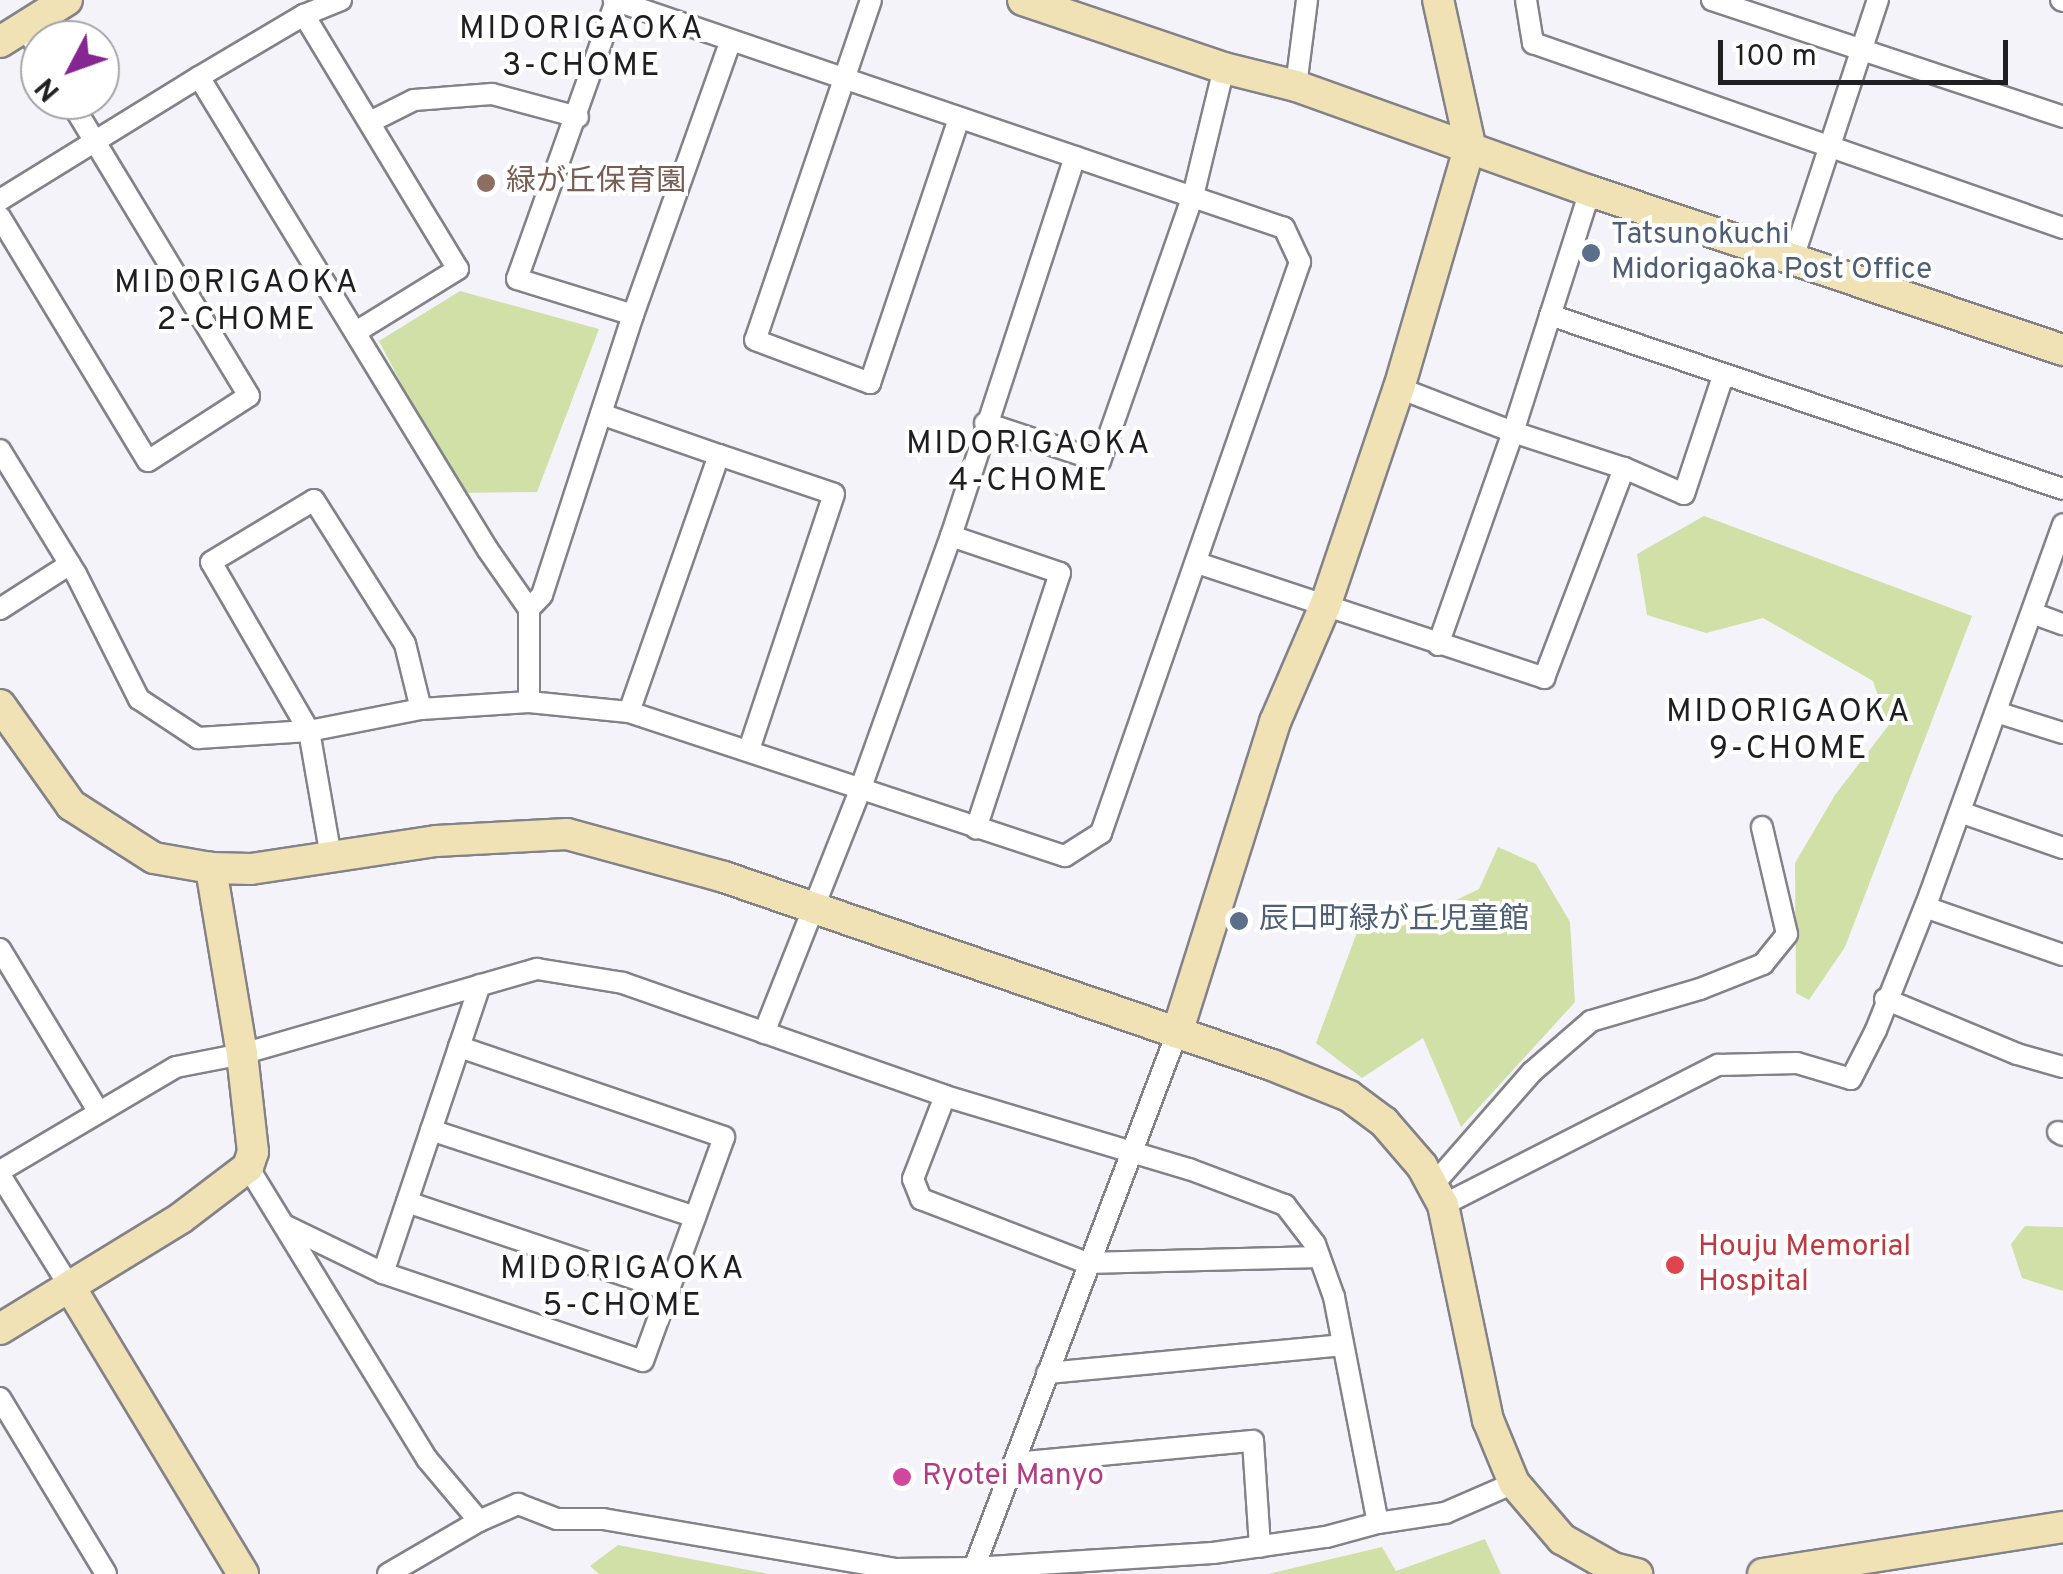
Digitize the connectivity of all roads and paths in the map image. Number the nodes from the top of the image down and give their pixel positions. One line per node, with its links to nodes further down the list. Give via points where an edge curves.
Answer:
1 (66, 0): 12 (street)
2 (341, 0): 11 (street)
3 (615, 0): 13 (street); 19 (street)
4 (871, 0): 17 (street)
5 (1023, 0): 15 (street)
6 (1307, 0): 18 (street)
7 (1438, 0): 25 (street)
8 (1526, 0): 26 (street, via 1533,43)
9 (1712, 0): 14 (street)
10 (1878, 0): 14 (street)
11 (304, 15): 16 (street); 23 (street)
12 (44, 20)
13 (730, 42): 17 (street); 34 (street)
14 (1862, 50): 21 (street); 26 (street)
15 (1224, 68): 18 (street); 29 (street)
16 (199, 77): 24 (street); 36 (street)
17 (844, 78): 20 (street); 20 (street, via 755,340 870,383)
18 (1296, 86): 25 (street)
19 (578, 117): 23 (street, via 492,94 414,100); 34 (street, via 517,279)
20 (960, 118): 27 (street)
21 (2063, 118)
22 (82, 120): 24 (street)
23 (370, 122): 36 (street, via 458,269)
24 (95, 141): 30 (street); 31 (street, via 249,396 148,460)
25 (1470, 145): 28 (street); 39 (street)
26 (1830, 146): 32 (street); 33 (street)
27 (1075, 157): 29 (street); 41 (street)
28 (1590, 191): 33 (street); 35 (street)
29 (1192, 196): 41 (street, via 1100,461); 50 (street, via 1284,228 1300,262)
30 (0, 200)
31 (0, 218)
32 (2063, 228)
33 (1793, 258): 37 (street)
34 (633, 315): 40 (street)
35 (1550, 315): 38 (street); 42 (street)
36 (356, 332): 53 (street)
37 (2063, 350)
38 (1723, 376): 45 (street, via 1684,494); 46 (street)
39 (1399, 388): 42 (street); 51 (street)
40 (602, 414): 44 (street); 53 (street, via 542,595)
41 (984, 423): 48 (street)
42 (1513, 432): 45 (street); 56 (street)
43 (0, 450): 49 (street)
44 (719, 455): 60 (street); 64 (street, via 834,494)
45 (1624, 468): 56 (street, via 1544,678)
46 (2063, 489)
47 (2063, 524): 54 (street)
48 (950, 536): 65 (street); 68 (street, via 1060,574)
49 (70, 564): 52 (street); 62 (street, via 139,699 166,720 198,738)
50 (1197, 564): 51 (street); 68 (street, via 1102,833 1066,856)
51 (1325, 606): 56 (street); 79 (street, via 1275,722)
52 (0, 608)
53 (529, 610): 57 (street)
54 (2032, 612): 55 (street); 61 (street)
55 (2063, 624)
56 (1438, 645)
57 (529, 702): 59 (street); 60 (street)
58 (0, 705): 71 (street, via 71,805 154,858)
59 (421, 710): 62 (street); 62 (street, via 404,644 314,500 211,562)
60 (629, 712): 64 (street)
61 (1996, 712): 63 (street); 66 (street)
62 (309, 730): 70 (street)
63 (2063, 733)
64 (749, 749): 65 (street)
65 (860, 790): 68 (street); 72 (street)
66 (1960, 812): 69 (street); 73 (street)
67 (1762, 827): 89 (street, via 1787,934 1764,964 1591,1021 1532,1072)
68 (976, 829)
69 (2063, 848)
70 (331, 857): 71 (street); 72 (street, via 436,841 567,834)
71 (211, 868): 81 (street)
72 (810, 907): 78 (street); 79 (street)
73 (1924, 907): 75 (street); 77 (street)
74 (0, 949): 84 (street)
75 (2063, 955)
76 (480, 985): 78 (street, via 537,969 573,972); 80 (street); 81 (street)
77 (1885, 999): 82 (street); 89 (street, via 1851,1079 1797,1063 1718,1065)
78 (764, 1033): 83 (street)
79 (1176, 1033): 86 (street); 89 (street, via 1349,1096 1384,1122)
80 (459, 1047): 85 (street); 91 (street, via 724,1137)
81 (242, 1054): 84 (street, via 176,1067); 87 (street, via 253,1152)
82 (2063, 1067)
83 (945, 1096): 86 (street); 94 (street, via 914,1179 921,1198)
84 (98, 1111): 88 (street)
85 (431, 1130): 90 (street); 91 (street)
86 (1127, 1154): 93 (street, via 1285,1205); 94 (street)
87 (248, 1167): 92 (street); 96 (street)
88 (0, 1173): 96 (street)
89 (1438, 1195): 103 (street, via 1488,1420)
90 (407, 1202): 95 (street); 97 (street)
91 (695, 1217): 97 (street)
92 (284, 1225): 95 (street); 104 (street, via 427,1459)
93 (1319, 1257): 94 (street); 99 (street)
94 (1087, 1264): 100 (street)
95 (383, 1272): 97 (street, via 643,1362)
96 (70, 1287): 98 (street); 111 (street)
97 (668, 1290)
98 (0, 1328)
99 (1342, 1345): 100 (street); 105 (street)
100 (1047, 1373): 102 (street)
101 (0, 1398): 110 (street)
102 (1014, 1463): 107 (street, via 1252,1441); 108 (street)
103 (1514, 1483): 105 (street, via 1445,1512); 113 (street, via 1562,1539)
104 (479, 1520): 108 (street, via 518,1504 557,1519 603,1518 894,1568); 112 (street)
105 (1378, 1522): 107 (street)
106 (2063, 1527): 114 (street)
107 (1260, 1546): 109 (street)
108 (974, 1568): 109 (street)
109 (1059, 1569)
110 (106, 1574)
111 (243, 1574)
112 (388, 1574)
113 (1636, 1574)
114 (1763, 1574)

